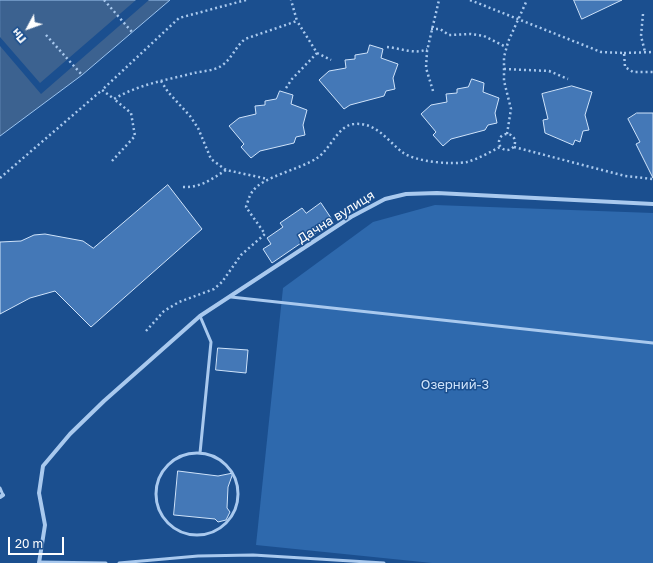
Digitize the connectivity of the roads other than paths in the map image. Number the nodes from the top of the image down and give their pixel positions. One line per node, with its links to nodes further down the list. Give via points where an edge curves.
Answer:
1 (653, 204): 2 (street, Дачна вулиця, via 437,193 385,198)
2 (231, 296): 3 (street, Дачна вулиця); 4 (lane)
3 (200, 316): 5 (lane, via 211,342); 8 (street, Дачна вулиця, via 104,401 70,434 43,466 39,493 45,525)
4 (653, 343)
5 (200, 453): 5 (lane, via 174,459 164,468 158,480 156,494 158,507 164,519 174,528 187,534 201,536 214,532 226,524 239,500 238,486 233,473 225,463 213,456)
6 (0, 488): 7 (lane)
7 (2, 496)
8 (39, 562): 9 (lane)
9 (106, 563)
10 (118, 563): 11 (lane, via 198,556 253,555)
11 (384, 563)

